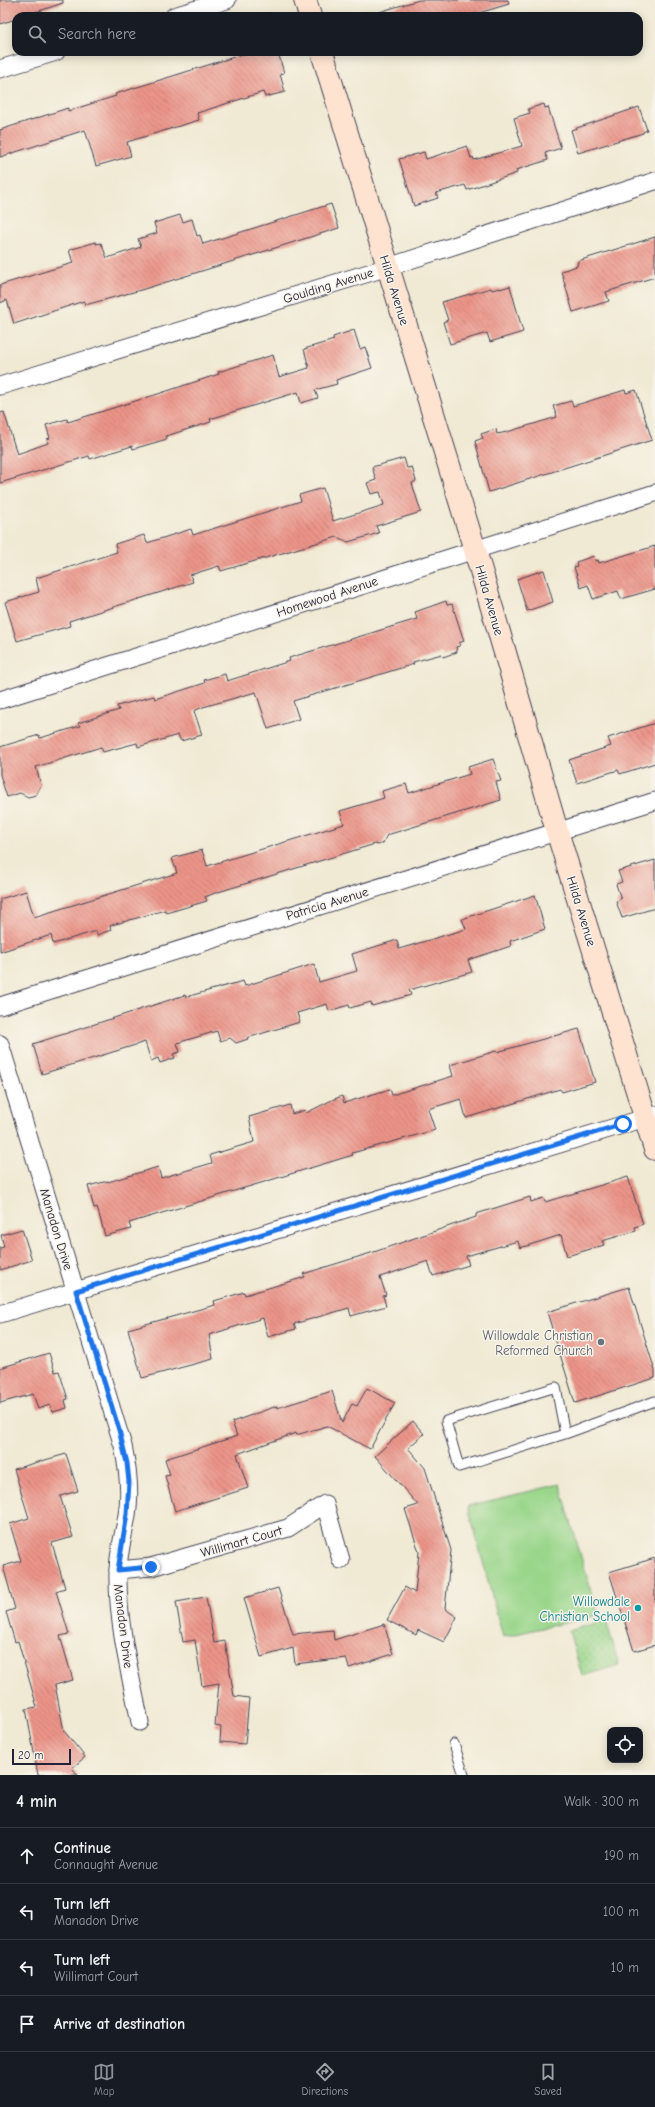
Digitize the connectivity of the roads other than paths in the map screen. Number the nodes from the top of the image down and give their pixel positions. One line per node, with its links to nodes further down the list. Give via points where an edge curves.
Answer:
1 (227, 0): 3 (street)
2 (305, 0): 4 (street)
3 (187, 12)
4 (309, 12)
5 (43, 56): 7 (street)
6 (323, 56): 9 (street, Hilda Avenue)
7 (0, 69)
8 (655, 181): 9 (street, Goulding Avenue)
9 (388, 267): 10 (street, Goulding Avenue); 12 (street, Hilda Avenue)
10 (0, 386)
11 (655, 493): 12 (street, Homewood Avenue)
12 (475, 550): 13 (street, Homewood Avenue); 15 (street, Hilda Avenue)
13 (0, 700)
14 (655, 801): 15 (street, Patricia Avenue)
15 (557, 831): 16 (street, Patricia Avenue); 18 (street, Hilda Avenue)
16 (0, 1006)
17 (0, 1044): 20 (street, Manadon Drive)
18 (650, 1116): 19 (street, Hilda Avenue); 20 (street)
19 (655, 1149)
20 (76, 1291): 21 (street); 25 (street, Manadon Drive, via 127,1463 127,1514)
21 (0, 1314)
22 (655, 1401): 23 (lane)
23 (565, 1434): 23 (lane, via 458,1467 446,1421 556,1387)
24 (341, 1560): 25 (street, Willimart Court, via 325,1504 288,1528 151,1567)
25 (118, 1570): 26 (street, Manadon Drive, via 121,1623)
26 (140, 1722)
27 (454, 1744): 28 (lane)
28 (464, 1775)

